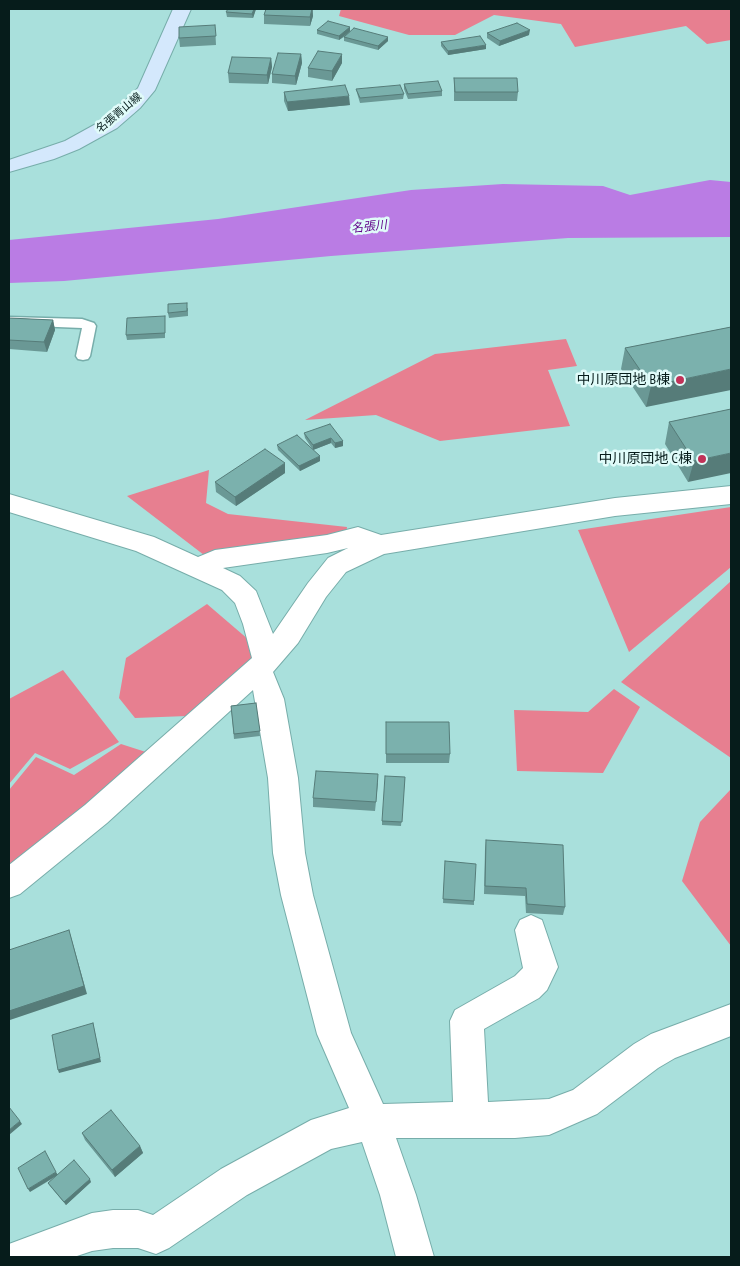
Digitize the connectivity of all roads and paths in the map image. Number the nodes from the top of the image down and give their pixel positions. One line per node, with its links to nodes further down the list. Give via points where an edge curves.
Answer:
1 (182, 9): 2 (main road, 名張青山線, via 146,90 133,104 110,124 72,146)
2 (9, 166)
3 (9, 321): 4 (lane, via 82,323 89,326)
4 (83, 356)
5 (731, 496): 7 (street, via 615,507)
6 (9, 503): 8 (street, via 145,544)
7 (380, 545): 8 (street, via 358,536 327,544 215,560); 9 (street, via 337,565)
8 (197, 568): 9 (street, via 231,583 246,598 257,624)
9 (263, 666): 10 (street, via 96,814); 14 (street, via 283,778 289,853 297,895 334,1034)
10 (9, 884)
11 (531, 930): 13 (street, via 541,967 535,979 527,987 467,1021)
12 (731, 1020): 13 (street, via 663,1046 570,1110 549,1117)
13 (472, 1120): 14 (street)
14 (373, 1122): 15 (street, via 324,1133 234,1182 156,1235 138,1229 92,1232); 16 (street)
15 (22, 1257)
16 (415, 1257)

